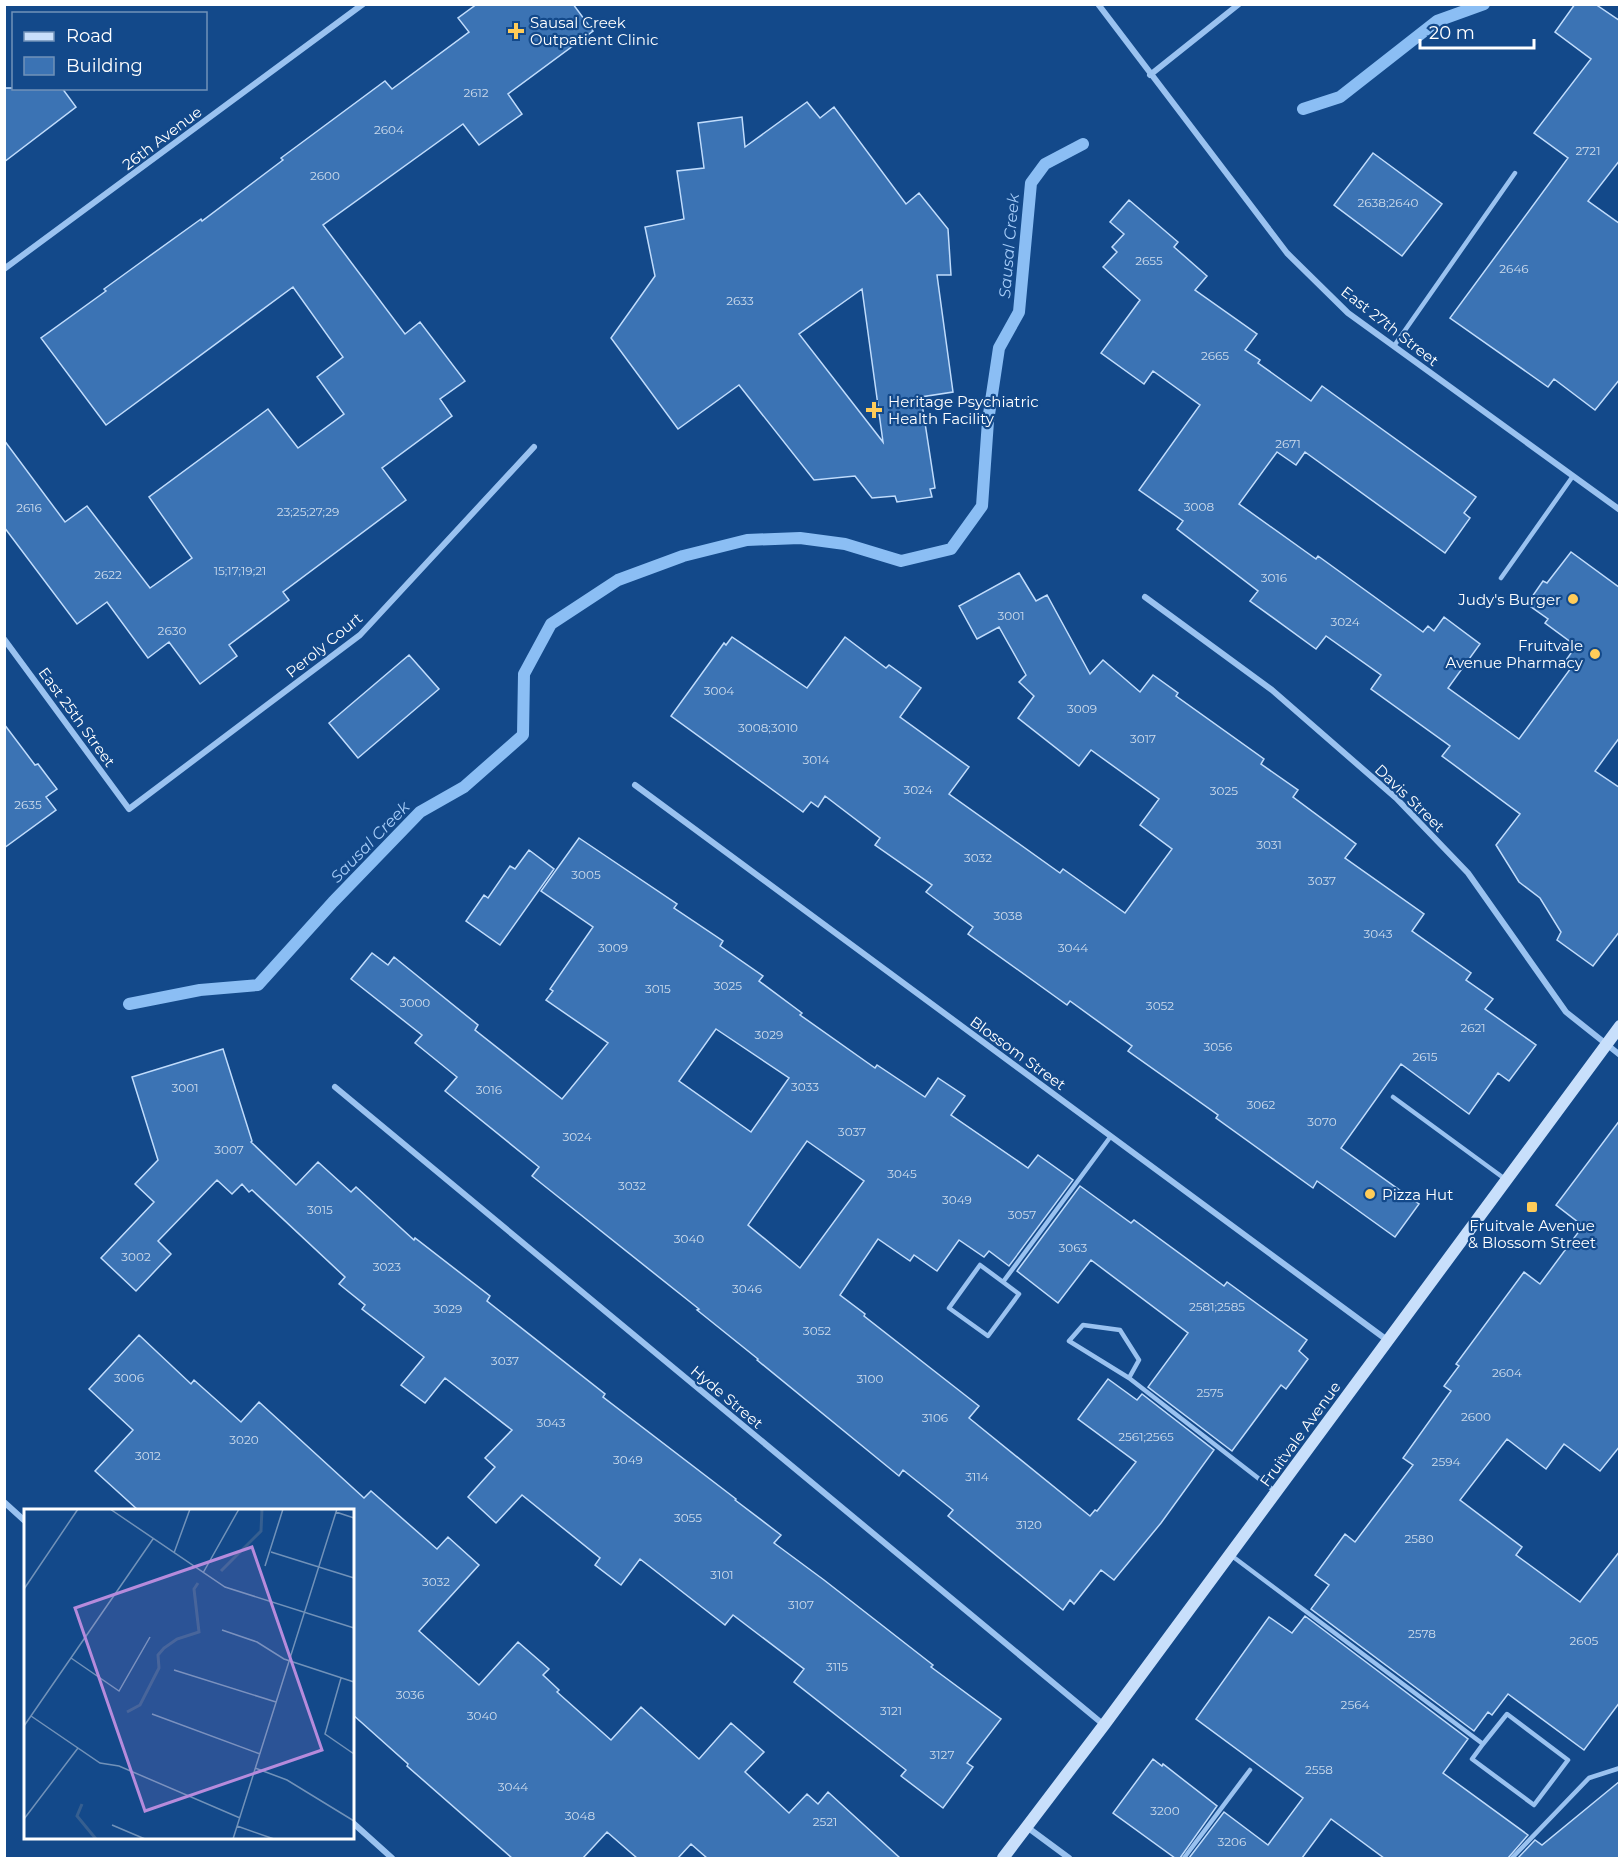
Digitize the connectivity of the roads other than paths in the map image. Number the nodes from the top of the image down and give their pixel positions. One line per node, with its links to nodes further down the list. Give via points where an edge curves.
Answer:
1 (363, 4): 6 (street, 26th Avenue)
2 (1098, 4): 4 (street, East 27th Street)
3 (1239, 4): 4 (street)
4 (1150, 75): 7 (street, East 27th Street, via 1287,253 1348,313)
5 (1515, 173): 7 (lane)
6 (4, 269)
7 (1394, 346): 9 (street, East 27th Street)
8 (534, 447): 15 (street, Peroly Court, via 360,634)
9 (1573, 476): 10 (street, East 27th Street); 11 (lane)
10 (1620, 510)
11 (1501, 578)
12 (1145, 597): 17 (street, Davis Street, via 1272,690 1396,798 1468,873 1566,1012)
13 (4, 639): 15 (street, East 25th Street)
14 (635, 785): 21 (street, Blossom Street)
15 (129, 809)
16 (1620, 1026): 17 (main road, Fruitvale Avenue)
17 (1606, 1045): 18 (street, Davis Street); 22 (main road, Fruitvale Avenue)
18 (1620, 1055)
19 (335, 1087): 30 (street, Hyde Street)
20 (1393, 1097): 22 (lane)
21 (1111, 1136): 23 (lane); 24 (street, Blossom Street)
22 (1507, 1180): 24 (main road, Fruitvale Avenue)
23 (1003, 1282): 23 (lane, via 980,1265 949,1308 988,1336 1019,1294)
24 (1387, 1340): 26 (main road, Fruitvale Avenue)
25 (1129, 1378): 25 (lane, via 1139,1360 1120,1330 1083,1325 1069,1341); 26 (lane)
26 (1276, 1492): 29 (main road, Fruitvale Avenue)
27 (4, 1502): 28 (street)
28 (24, 1520)
29 (1230, 1554): 30 (main road, Fruitvale Avenue); 31 (lane)
30 (1104, 1725): 35 (main road, Fruitvale Avenue)
31 (1483, 1744): 31 (lane, via 1472,1759 1534,1805 1568,1760 1507,1713)
32 (1620, 1768): 40 (lane, via 1589,1778)
33 (1250, 1770): 39 (lane)
34 (354, 1824): 36 (street)
35 (1027, 1827): 37 (main road, Fruitvale Avenue); 38 (street)
36 (392, 1858)
37 (1003, 1858)
38 (1069, 1858)
39 (1184, 1858)
40 (1512, 1858)

